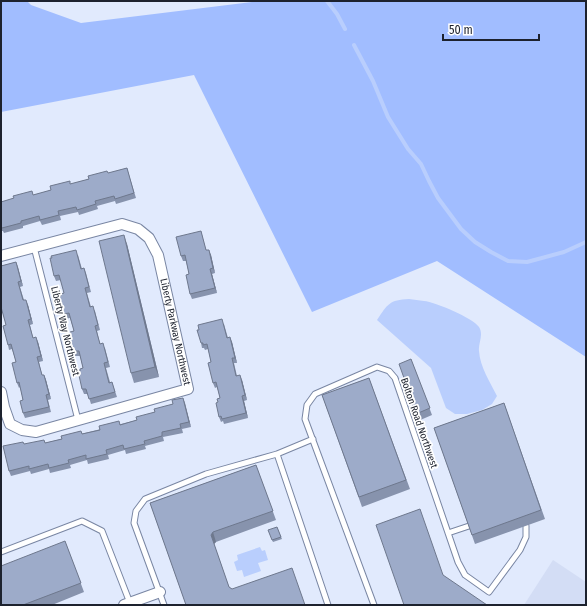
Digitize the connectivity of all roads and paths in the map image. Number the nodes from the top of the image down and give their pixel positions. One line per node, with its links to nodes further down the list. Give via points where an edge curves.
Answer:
1 (34, 247): 2 (street, Liberty Parkway Northwest); 4 (lane, Liberty Way Northwest); 4 (street, Liberty Parkway Northwest, via 122,224 138,229 149,238 158,254 188,389)
2 (1, 256)
3 (1, 392): 4 (street, Liberty Parkway Northwest, via 10,424 22,430 36,432)
4 (78, 420)
5 (313, 439): 6 (lane); 9 (lane, Bolton Road Northwest, via 305,419 307,405 315,394 377,367 389,371 395,378); 15 (lane, Bolton Road Northwest)
6 (276, 454): 11 (lane, via 206,474 145,499 136,511 134,523); 14 (lane)
7 (469, 526): 9 (lane)
8 (526, 526): 9 (lane, Bolton Road Northwest, via 526,537 520,550 489,592 465,575)
9 (448, 533)
10 (1, 552): 12 (lane, via 82,521 102,531)
11 (160, 592): 12 (street); 13 (lane)
12 (127, 604)
13 (164, 605)
14 (328, 605)
15 (374, 605)

